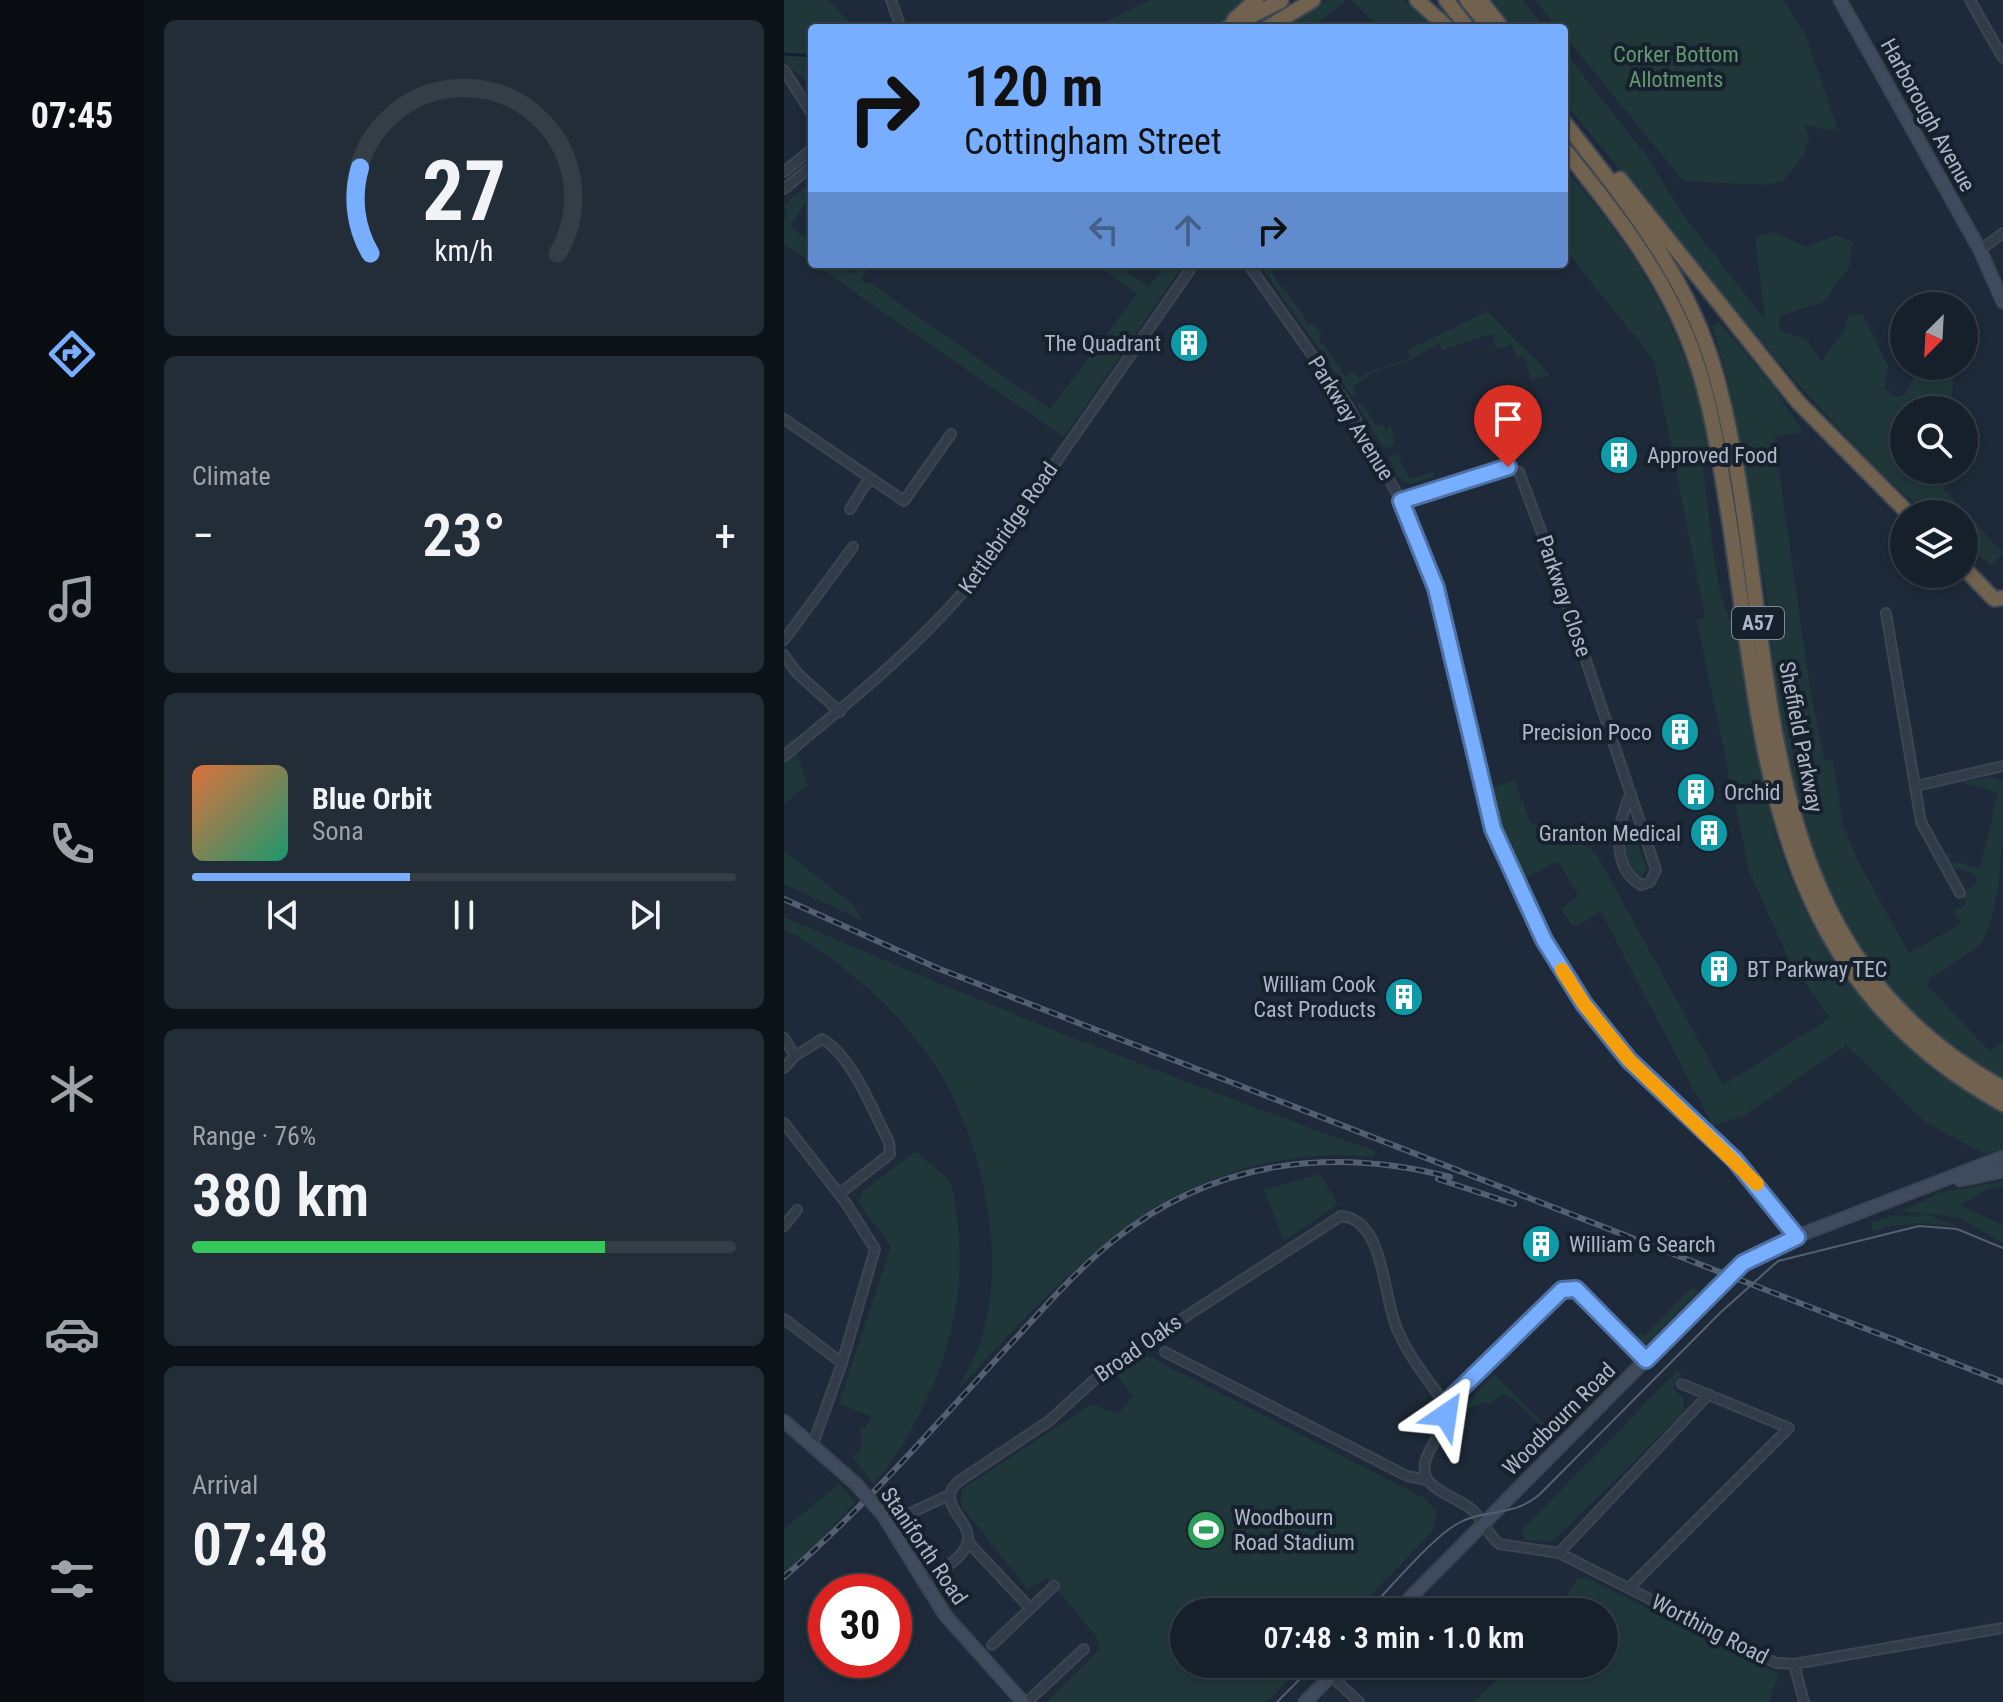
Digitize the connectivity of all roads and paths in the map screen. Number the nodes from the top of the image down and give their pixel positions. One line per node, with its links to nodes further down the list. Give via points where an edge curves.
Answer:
1 (891, 0): 11 (street)
2 (1256, 0): 12 (highway)
3 (1281, 0): 13 (highway); 14 (highway)
4 (1313, 0): 15 (highway)
5 (1417, 0): 16 (highway)
6 (1446, 0): 17 (highway)
7 (1467, 0): 18 (highway)
8 (1480, 0): 19 (highway)
9 (1840, 0): 31 (street, Harborough Avenue)
10 (1970, 0): 20 (street)
11 (900, 24)
12 (1230, 24)
13 (1234, 24)
14 (1254, 24)
15 (1274, 24)
16 (1444, 24)
17 (1465, 24)
18 (1487, 24)
19 (1499, 24)
20 (2003, 58)
21 (784, 70): 22 (street)
22 (808, 108)
23 (1568, 127): 24 (highway, Sheffield Parkway / A57)
24 (1581, 144): 38 (highway, A57, via 1624,184 1798,402); 56 (highway, Sheffield Parkway / A57, via 1672,270 1714,368 1731,444 1781,763 1811,873 1842,935 1884,992 1943,1048)
25 (808, 152): 28 (street)
26 (1568, 154): 57 (highway, Sheffield Parkway / A57, via 1651,266 1695,357 1718,448 1774,798 1814,912 1843,960 1889,1017 1949,1070)
27 (808, 169): 29 (street)
28 (784, 172)
29 (784, 189)
30 (2003, 233): 31 (street)
31 (1980, 250): 34 (street, Harborough Avenue)
32 (1191, 268): 47 (street, Kettlebridge Road, via 976,577 909,651)
33 (1251, 268): 39 (street, Parkway Avenue, via 1348,406)
34 (2003, 302)
35 (784, 419): 37 (street)
36 (951, 434): 37 (street, via 904,501)
37 (869, 479): 40 (street)
38 (1895, 500)
39 (1401, 501): 51 (street, Parkway Close, via 1505,468 1519,472); 65 (street, Parkway Avenue, via 1436,588 1493,829 1544,940 1584,1004 1629,1060 1744,1169)
40 (850, 509)
41 (853, 547): 45 (street)
42 (1978, 580): 43 (highway)
43 (2000, 600)
44 (1886, 613): 50 (street)
45 (784, 640)
46 (784, 655): 47 (street)
47 (840, 712): 48 (street, Kettlebridge Road)
48 (784, 756)
49 (2003, 766): 50 (street)
50 (1916, 786): 52 (street, via 1921,822)
51 (1631, 793): 51 (street, Parkway Close, via 1656,870 1650,882 1641,885 1634,881 1618,845 1621,814)
52 (1960, 893)
53 (784, 1038): 54 (street)
54 (795, 1056): 55 (street); 62 (street, via 822,1039 831,1044 889,1142 890,1154)
55 (784, 1068)
56 (2003, 1088)
57 (2003, 1104)
58 (784, 1123): 62 (street)
59 (2003, 1157): 61 (street, Woodbourn Road)
60 (2003, 1171): 61 (street, Woodbourn Road)
61 (1932, 1186): 65 (street, Woodbourn Road)
62 (839, 1194): 69 (street, via 875,1249)
63 (797, 1210): 64 (street)
64 (784, 1226)
65 (1797, 1237): 68 (street, Woodbourn Road, bridge, via 1743,1263)
66 (784, 1319): 69 (street)
67 (1165, 1352): 75 (street, Worthing Road, via 1407,1476)
68 (1646, 1360): 72 (street, via 1576,1289 1568,1287); 78 (street, Woodbourn Road)
69 (842, 1363): 74 (street)
70 (1682, 1384): 71 (street)
71 (1709, 1394): 80 (street); 83 (street, via 1789,1428)
72 (1445, 1404): 75 (street, via 1446,1415 1424,1465); 76 (street, Broad Oaks, via 1398,1331 1369,1233 1358,1220 1341,1216 1112,1364 1049,1421 959,1481)
73 (784, 1421): 74 (street, Staniforth Road)
74 (813, 1444): 81 (street, Staniforth Road, bridge, via 883,1515)
75 (1427, 1480): 78 (street, Worthing Road, via 1473,1510)
76 (949, 1495): 77 (street, Broad Oaks); 79 (street)
77 (900, 1518)
78 (1481, 1525): 80 (street, Worthing Road, via 1503,1546); 84 (street, Woodbourn Road)
79 (968, 1542): 81 (street); 85 (street)
80 (1559, 1553): 83 (street, Worthing Road)
81 (923, 1582): 92 (street, Staniforth Road, via 945,1615)
82 (1054, 1586): 85 (street)
83 (1629, 1588): 89 (street, Worthing Road, via 1776,1663)
84 (1410, 1598)
85 (1030, 1608): 87 (street)
86 (2003, 1628): 89 (street, Worthing Road)
87 (992, 1645)
88 (1084, 1649): 92 (street)
89 (1794, 1664): 95 (street)
90 (1329, 1678): 93 (street)
91 (1333, 1678): 94 (street)
92 (1025, 1702)
93 (1305, 1702)
94 (1359, 1702)
95 (1804, 1702)

